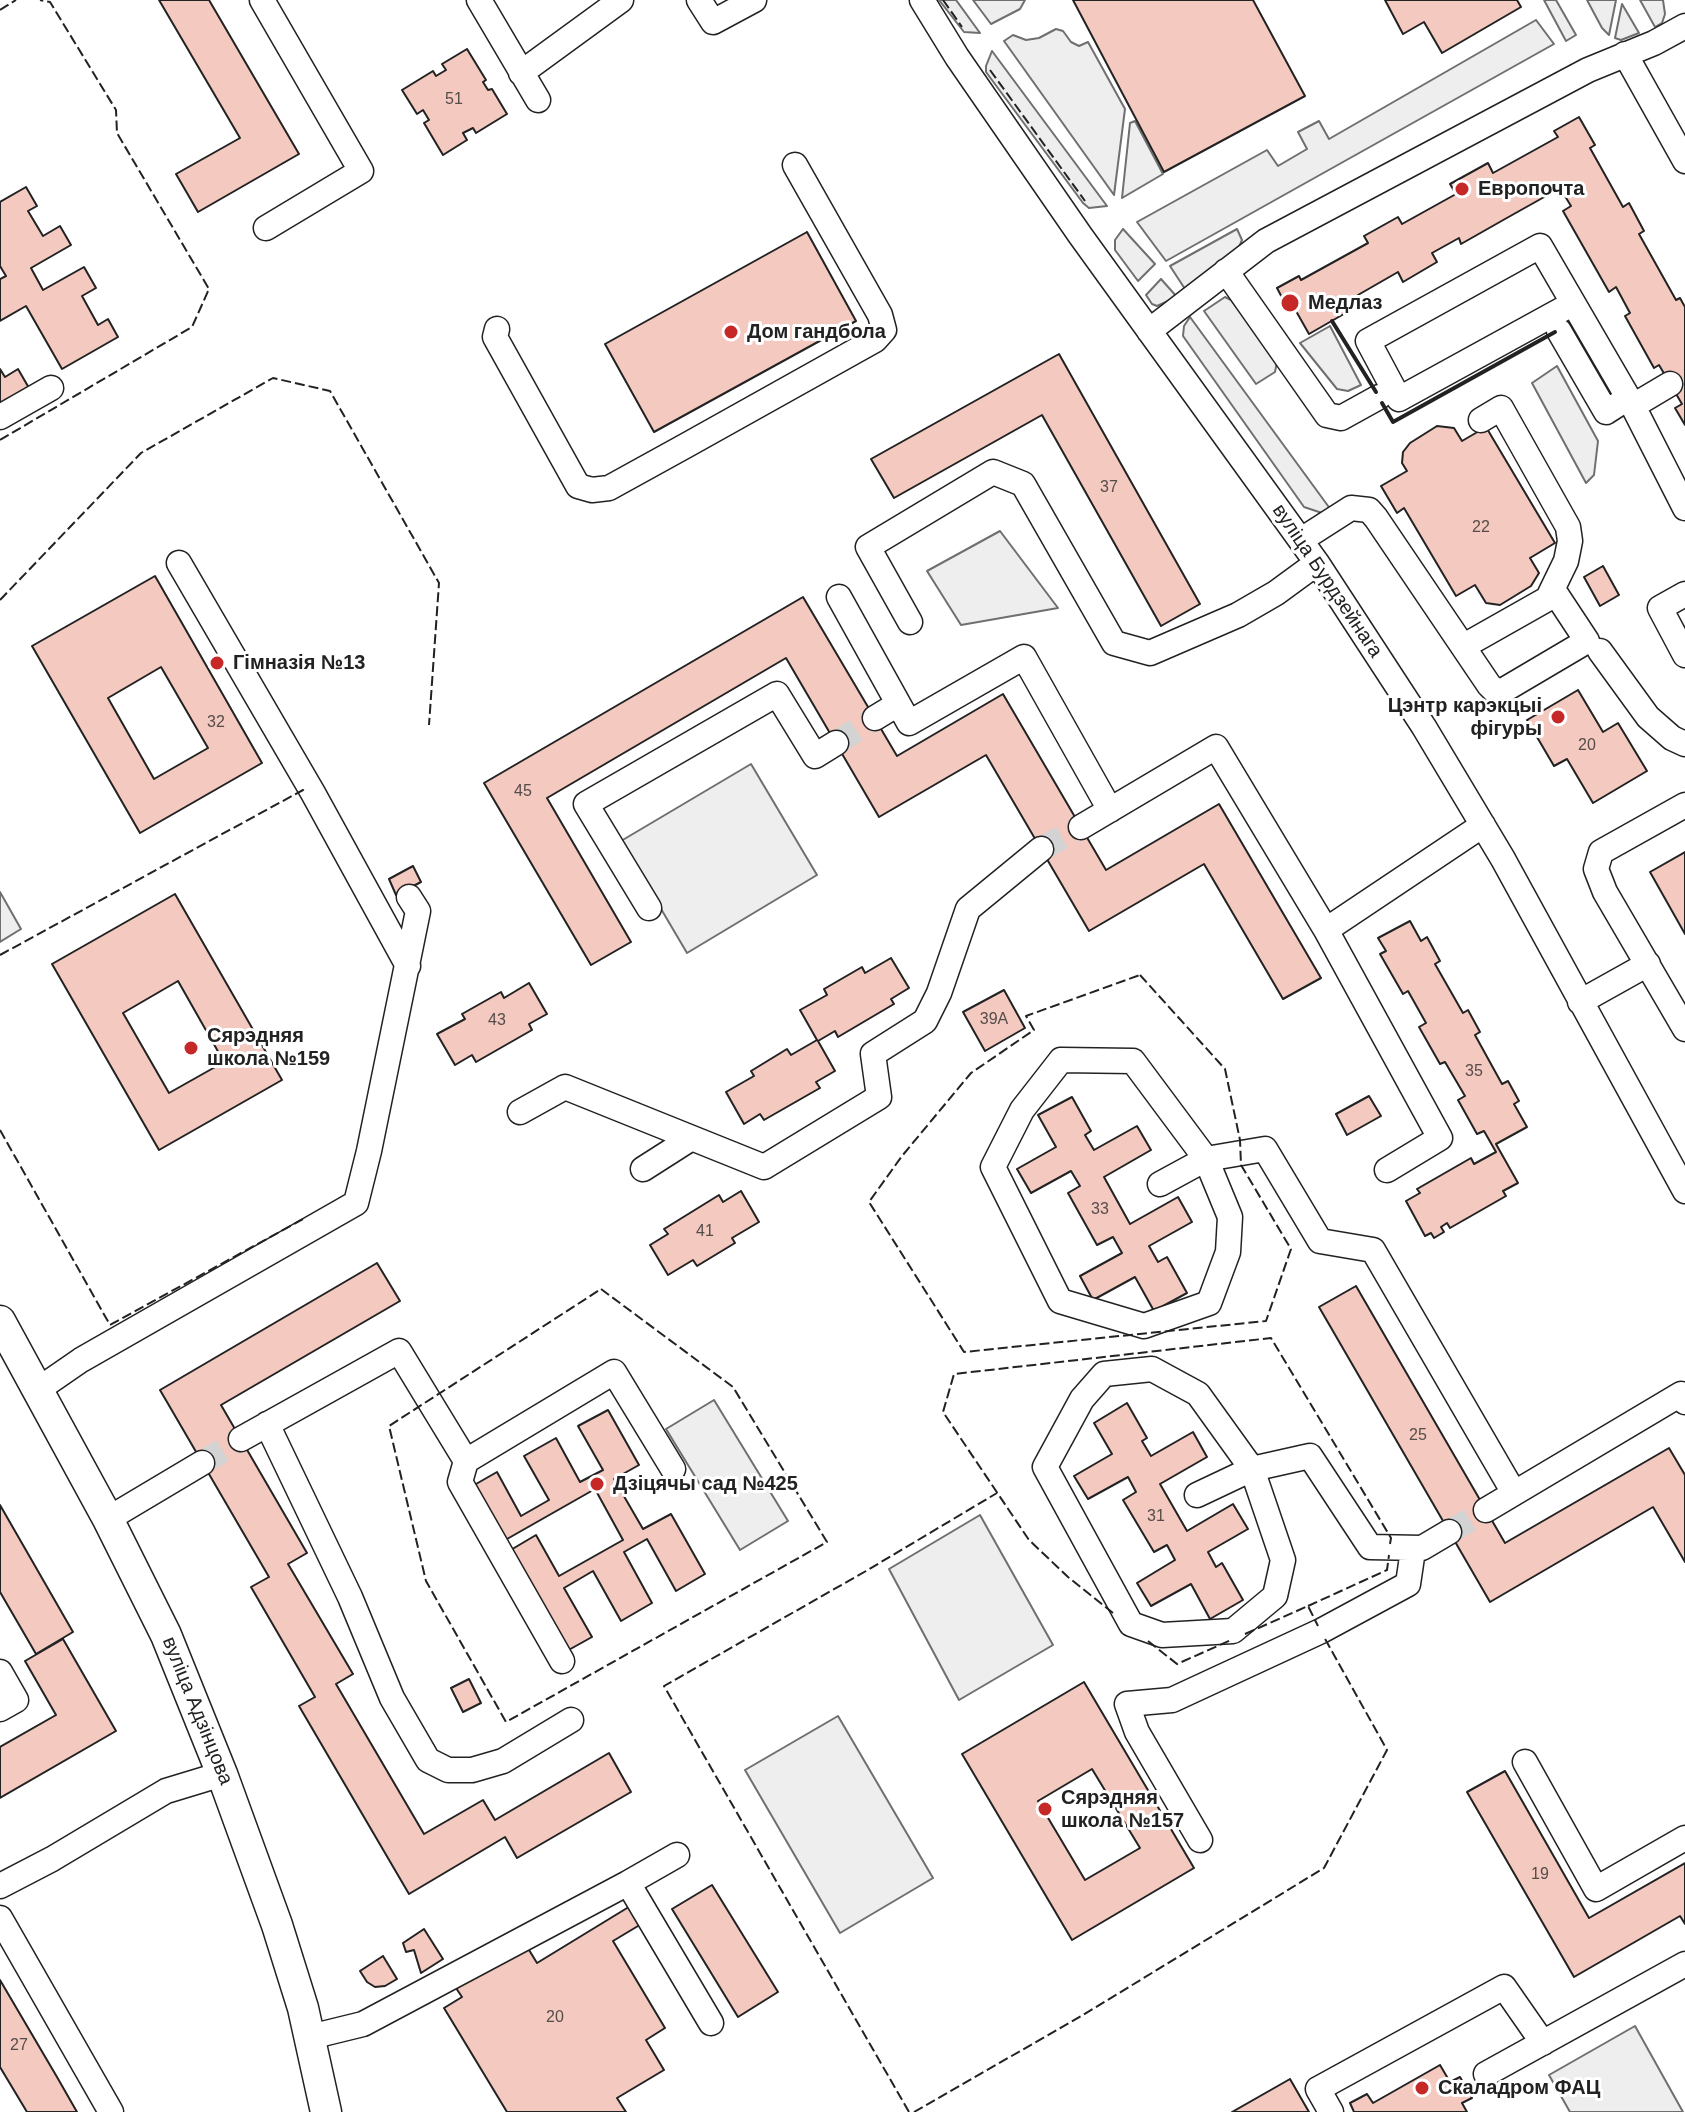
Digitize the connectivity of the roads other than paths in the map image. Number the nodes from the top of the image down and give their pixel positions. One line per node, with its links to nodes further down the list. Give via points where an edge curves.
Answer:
1 (262, 0): 13 (street, via 361,171)
2 (479, 0): 9 (street)
3 (621, 0): 9 (street)
4 (699, 0): 5 (street, via 713,22)
5 (754, 0)
6 (922, 0): 17 (street, вуліца Бурдзейнага)
7 (1685, 26): 8 (street)
8 (1625, 54): 11 (street); 14 (street, via 1266,241)
9 (521, 73): 10 (street)
10 (538, 100)
11 (1685, 161)
12 (795, 165): 16 (street, via 884,330 875,340 663,459 609,488 578,486 495,337)
13 (266, 228)
14 (1226, 271): 17 (street); 21 (street, via 1327,415 1341,418)
15 (1572, 304): 15 (street, via 1540,246 1368,341 1399,399); 22 (street)
16 (497, 329)
17 (1149, 331): 26 (street, вуліца Бурдзейнага)
18 (1559, 331): 22 (street, via 1606,412)
19 (1670, 384): 22 (street)
20 (51, 388): 23 (street)
21 (1379, 397)
22 (1631, 402): 25 (street)
23 (0, 417)
24 (1481, 420): 30 (street, via 1501,408 1568,527 1566,561)
25 (1685, 508)
26 (1301, 540): 28 (street, вуліца Бурдзейнага); 33 (street, via 1351,508 1369,510)
27 (179, 563): 49 (street)
28 (1317, 563): 32 (street, via 1238,615 1150,653 1114,643 1023,484 993,472 868,547); 42 (street, вуліца Бурдзейнага)
29 (1685, 594): 35 (street, via 1660,608)
30 (1549, 596): 33 (street); 33 (street, via 1562,599 1587,641 1495,691)
31 (839, 597): 36 (street)
32 (910, 622)
33 (1464, 646)
34 (1600, 651): 39 (street, via 1648,717)
35 (1685, 655)
36 (898, 704): 37 (street); 41 (street, via 909,723 1024,657)
37 (875, 718)
38 (836, 743): 46 (street, via 815,756 777,694 586,804)
39 (1685, 744)
40 (1685, 805): 48 (street, via 1601,852 1596,869)
41 (1110, 810): 43 (street); 47 (street, via 1216,747)
42 (1483, 825): 47 (street); 50 (street, вуліца Бурдзейнага)
43 (1081, 827)
44 (1041, 849): 53 (street, via 968,909 925,1021 873,1054 879,1097 764,1167)
45 (409, 897): 49 (street, via 418,911)
46 (649, 908)
47 (1326, 930): 56 (street, via 1440,1138)
48 (1648, 964): 50 (street); 51 (street)
49 (408, 966): 60 (street, via 356,1203)
50 (1580, 1002): 58 (street, вуліца Бурдзейнага)
51 (1685, 1029)
52 (520, 1112): 53 (street, via 565,1087)
53 (690, 1139): 55 (street)
54 (1206, 1159): 54 (street, via 1230,1217 1228,1252 1209,1303 1144,1326 1060,1301 993,1167 1022,1110 1061,1060 1133,1061); 57 (street); 68 (street, via 1265,1149 1320,1241 1373,1250)
55 (643, 1169)
56 (1387, 1170)
57 (1160, 1184)
58 (1685, 1191)
59 (3, 1331): 60 (main road, вуліца Адзінцова)
60 (39, 1389): 71 (main road, вуліца Адзінцова)
61 (1685, 1402): 68 (street, via 1681,1394)
62 (267, 1424): 63 (street); 64 (street, via 399,1351); 77 (street, via 392,1698 428,1760 448,1770 472,1770 503,1761)
63 (241, 1439)
64 (466, 1461): 66 (street, via 614,1372); 74 (street, via 460,1482)
65 (202, 1463): 71 (street)
66 (673, 1469)
67 (1252, 1469): 67 (street, via 1198,1394 1152,1369 1104,1374 1082,1399 1045,1467 1131,1624 1162,1635 1233,1631 1275,1596 1283,1560); 69 (street); 73 (street, via 1310,1456 1370,1547)
68 (1514, 1493): 70 (street)
69 (1197, 1495)
70 (1486, 1510)
71 (108, 1519): 79 (main road, вуліца Адзінцова, via 166,1635)
72 (1449, 1532): 73 (street)
73 (1413, 1550): 81 (street, via 1408,1584 1321,1631 1172,1700 1127,1704 1137,1732)
74 (562, 1661)
75 (0, 1672): 76 (street, via 16,1700)
76 (0, 1709)
77 (571, 1720)
78 (1525, 1762): 80 (street, via 1596,1889)
79 (222, 1774): 84 (street, via 166,1791); 88 (main road, вуліца Адзінцова, via 277,1925)
80 (1685, 1838)
81 (1200, 1840)
82 (677, 1855): 83 (street)
83 (628, 1883): 87 (street); 88 (street, via 363,2024)
84 (0, 1886)
85 (0, 1918): 91 (street)
86 (1685, 1964): 89 (street)
87 (711, 2023)
88 (310, 2037): 92 (main road, вуліца Адзінцова)
89 (1543, 2043): 90 (street); 93 (street, via 1504,1987 1318,2089)
90 (1486, 2074)
91 (111, 2112)
92 (326, 2112)
93 (1331, 2112)

